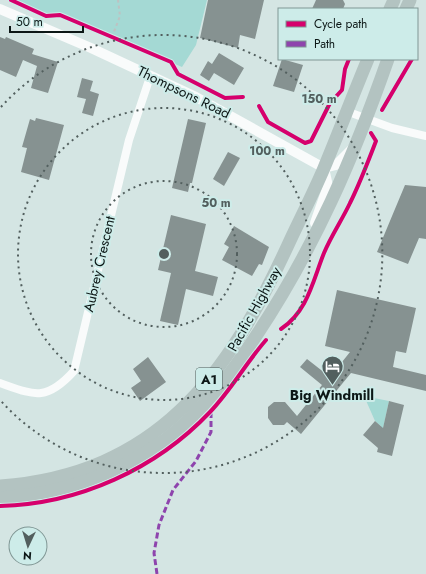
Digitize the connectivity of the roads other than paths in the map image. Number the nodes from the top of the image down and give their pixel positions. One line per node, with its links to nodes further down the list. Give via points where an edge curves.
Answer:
1 (0, 9): 4 (street, Thompsons Road, via 118,60)
2 (368, 60): 5 (highway, Pacific Highway / A1)
3 (388, 60): 6 (highway, Pacific Highway / A1)
4 (150, 77): 9 (street, Thompsons Road, via 196,97); 11 (street, Aubrey Crescent, via 129,140 74,372 62,384 45,393 33,394)
5 (346, 111): 6 (street); 9 (highway, Pacific Highway / A1)
6 (367, 119): 7 (street); 8 (highway, Pacific Highway / A1)
7 (426, 136)
8 (358, 143): 9 (street, via 336,165); 10 (highway, Pacific Highway / A1)
9 (324, 168): 10 (street, Pacific Highway, via 328,186); 12 (highway, Pacific Highway / A1, via 259,305 238,342 191,400 158,430 111,458 68,474)
10 (307, 252): 13 (highway, Pacific Highway / A1, via 266,322 230,374 204,405 166,439 116,469 94,478 49,492)
11 (0, 383)
12 (0, 486)
13 (0, 498)

